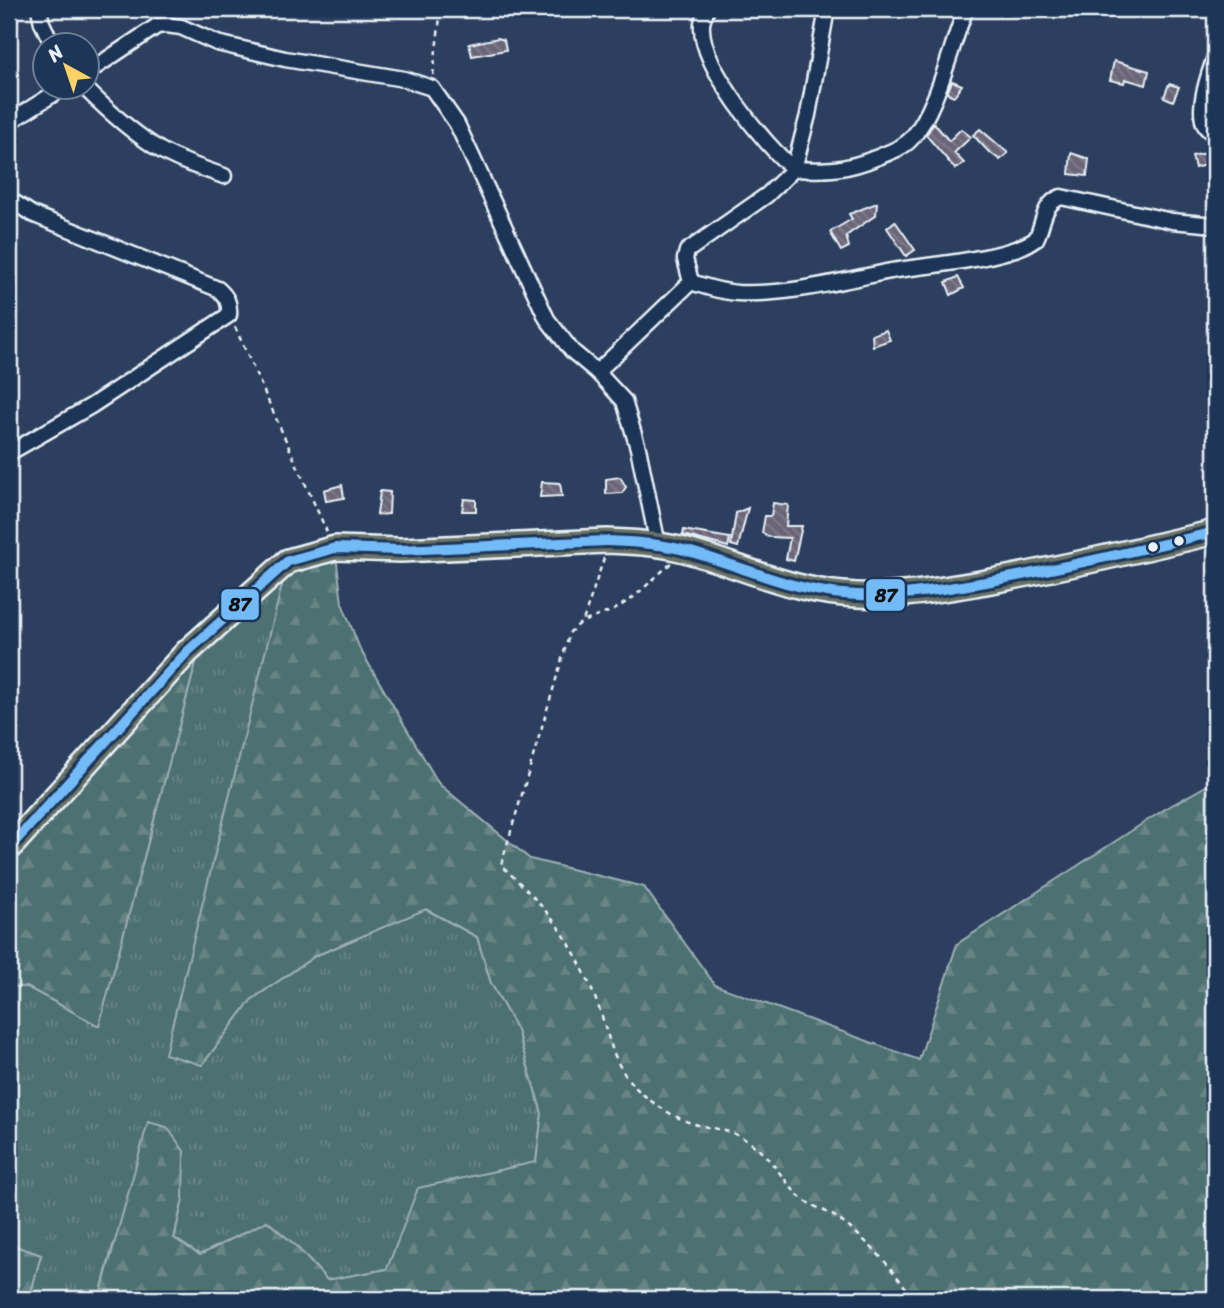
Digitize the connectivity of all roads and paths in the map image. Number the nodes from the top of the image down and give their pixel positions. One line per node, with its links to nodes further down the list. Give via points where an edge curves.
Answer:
1 (39, 9): 6 (street)
2 (441, 9): 9 (path)
3 (707, 9): 14 (street, via 702,38 720,78 757,132)
4 (827, 9): 14 (street)
5 (966, 9): 14 (street, via 935,95 910,140 852,167)
6 (46, 32)
7 (1215, 57): 13 (street, via 1202,106 1205,126)
8 (102, 63): 9 (street, via 157,26 166,25 274,57)
9 (432, 88): 20 (street, via 457,124 547,319 572,351)
10 (41, 102): 12 (street)
11 (101, 102): 15 (street, via 162,151)
12 (9, 122)
13 (1215, 133)
14 (794, 169): 18 (street, via 767,195 687,251)
15 (224, 176)
16 (9, 199): 19 (street, via 32,214 218,289 230,306)
17 (1215, 225): 18 (street, via 1062,197 1046,209 1036,239 998,253 764,292 737,293)
18 (691, 282): 20 (street)
19 (229, 315): 21 (street, via 91,406); 25 (path)
20 (597, 372): 24 (street, via 630,413)
21 (9, 453)
22 (1215, 532): 26 (main road, via 1016,576 884,596 802,589)
23 (606, 541): 24 (main road); 25 (main road, via 401,550); 27 (path)
24 (658, 545): 26 (main road)
25 (335, 548): 28 (main road, via 288,561 203,636)
26 (681, 549): 27 (path, via 634,597)
27 (583, 621): 29 (path, via 570,632 501,865 558,926 578,958 613,1056 635,1088 665,1112 747,1140 776,1166 798,1195 865,1238)
28 (9, 848)
29 (914, 1299)

